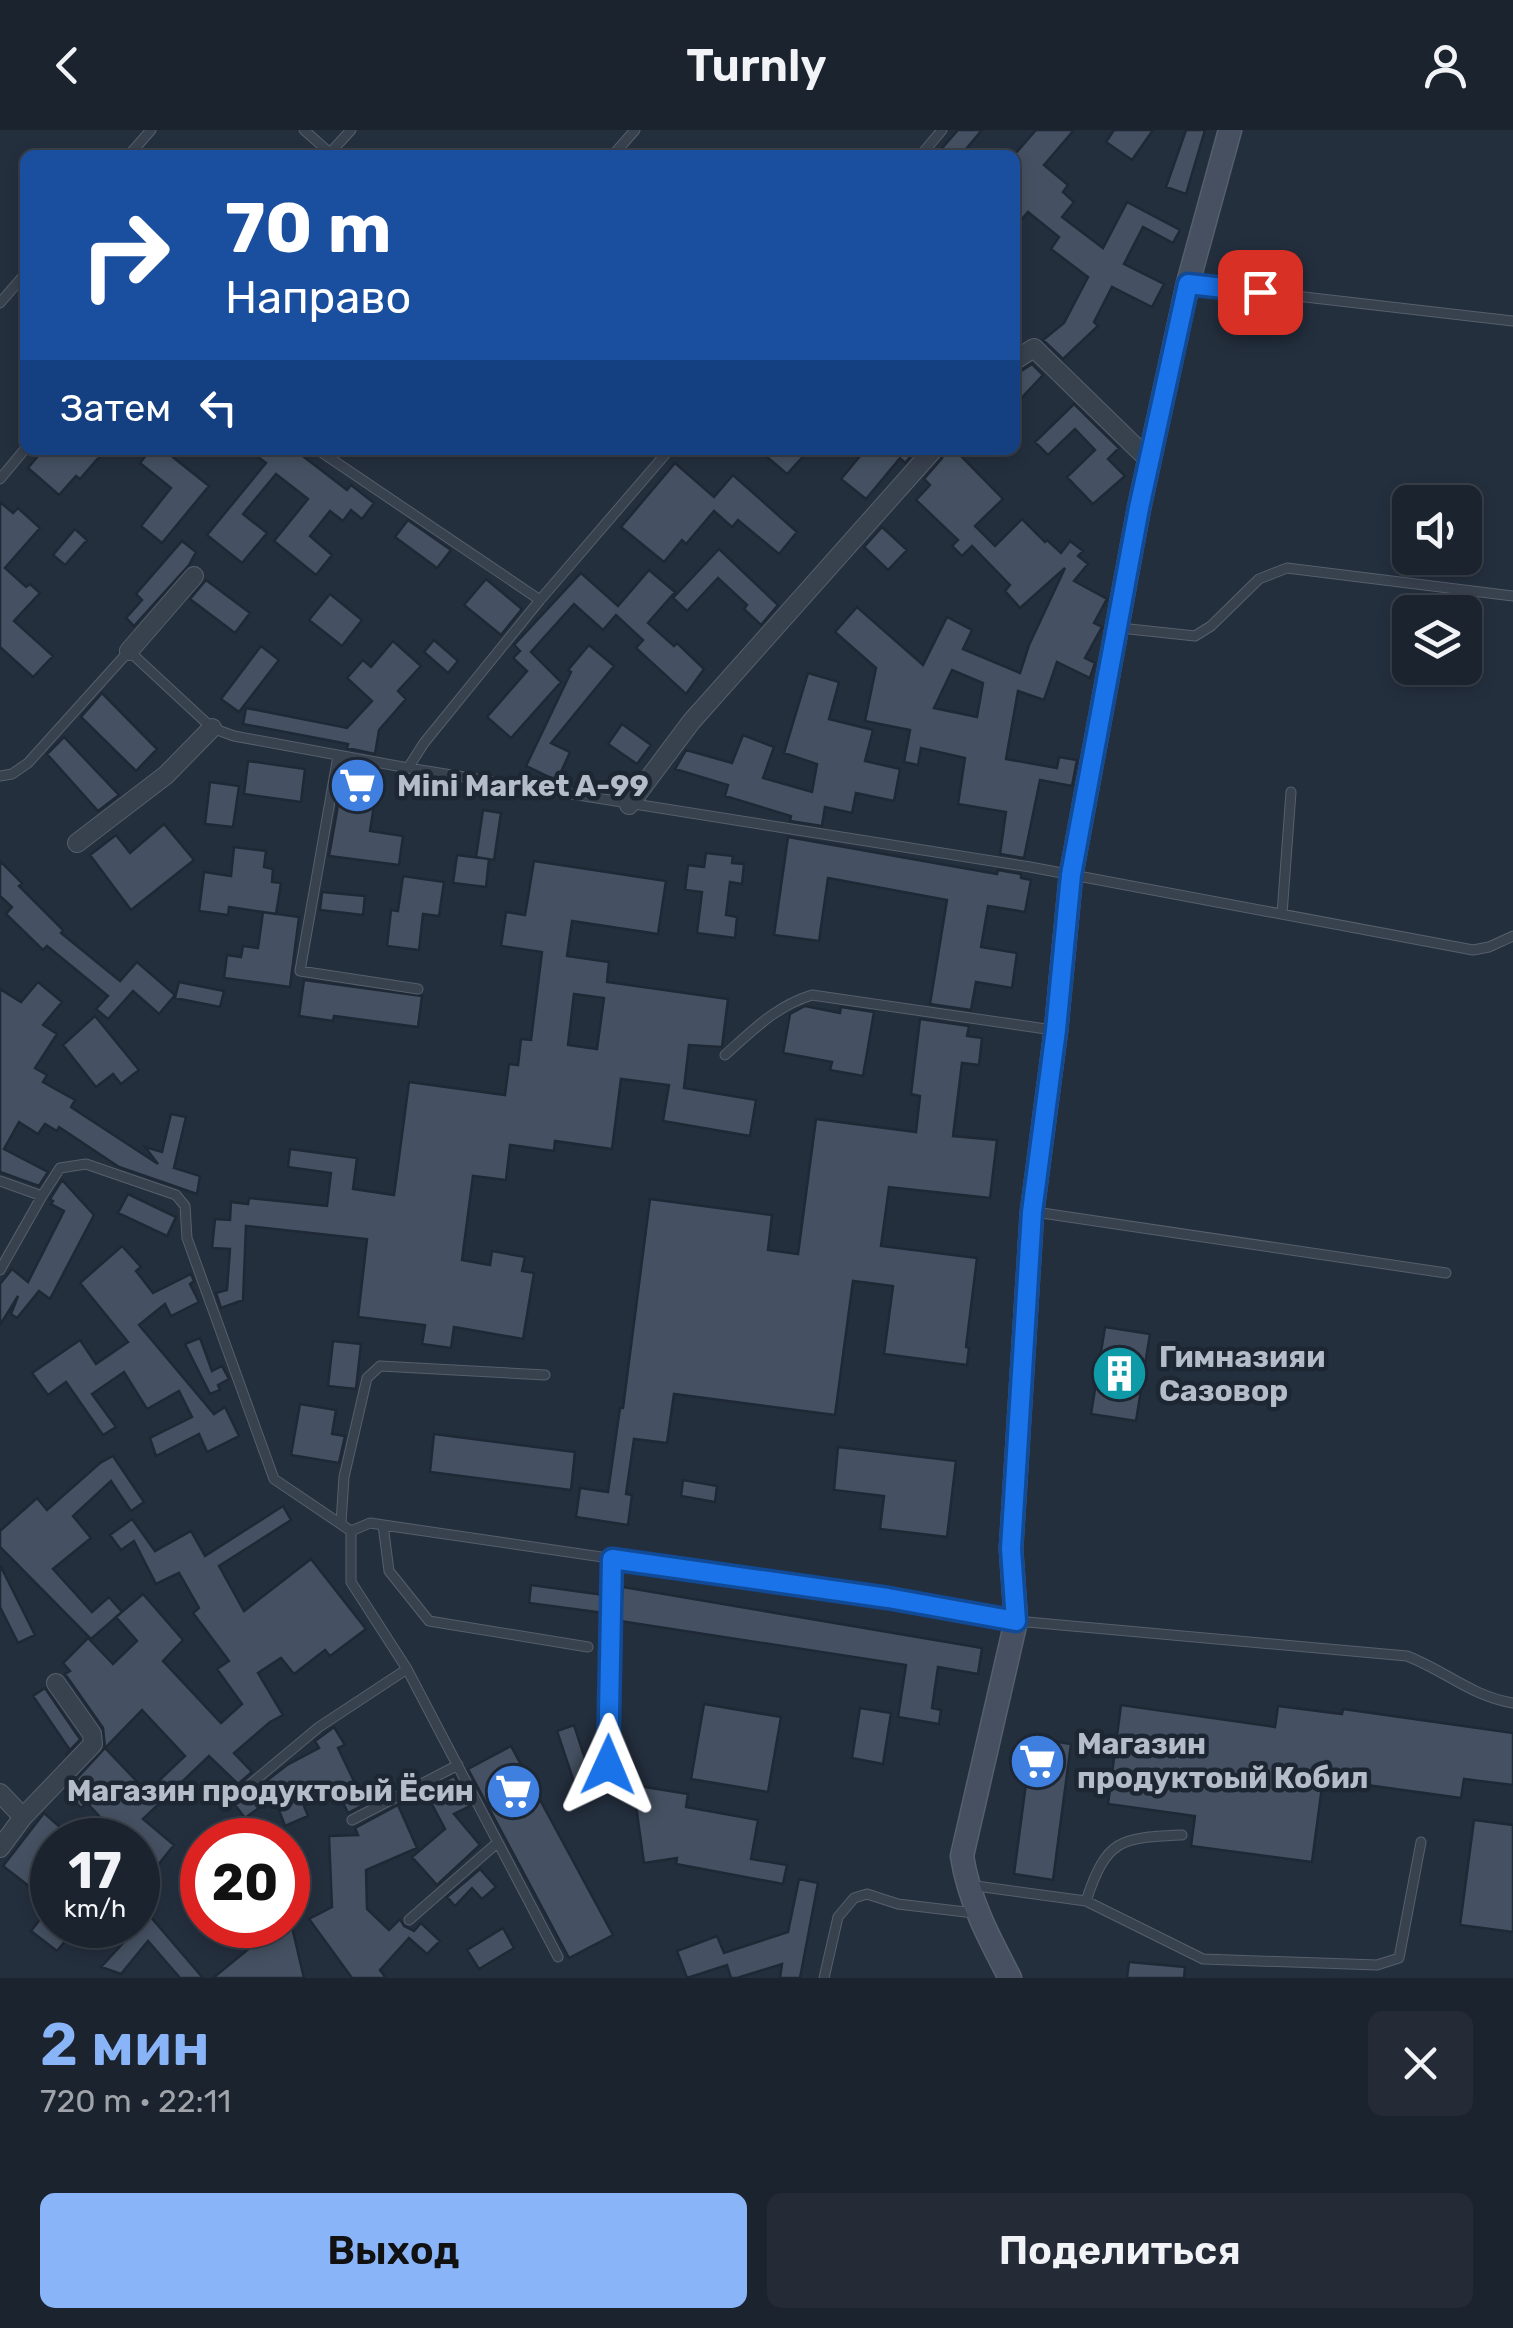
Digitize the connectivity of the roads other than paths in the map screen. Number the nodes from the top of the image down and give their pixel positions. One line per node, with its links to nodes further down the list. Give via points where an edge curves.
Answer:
1 (151, 130): 7 (lane)
2 (304, 130): 8 (lane)
3 (351, 130): 9 (lane)
4 (635, 130): 10 (lane)
5 (942, 130): 11 (lane)
6 (1230, 130): 13 (street)
7 (133, 150)
8 (325, 150)
9 (333, 150)
10 (617, 150)
11 (924, 150)
12 (20, 280): 14 (lane)
13 (1188, 284): 15 (lane); 21 (street)
14 (0, 303)
15 (1513, 320)
16 (1020, 357): 21 (street, via 1034,348)
17 (20, 455): 22 (lane)
18 (325, 455): 25 (lane)
19 (665, 455): 25 (lane)
20 (929, 455): 33 (street, via 690,722)
21 (1150, 462): 26 (street)
22 (0, 480)
23 (194, 576): 27 (street)
24 (1513, 596): 26 (lane, via 1288,568 1259,578 1195,636)
25 (540, 600): 30 (lane)
26 (1118, 628): 35 (street)
27 (129, 651): 28 (lane); 31 (lane, via 28,763)
28 (212, 728): 29 (lane); 34 (street, via 166,775)
29 (338, 756): 30 (lane); 38 (lane, via 300,970)
30 (408, 768): 33 (lane)
31 (0, 776)
32 (1291, 792): 36 (lane)
33 (629, 805): 35 (lane)
34 (77, 844)
35 (1071, 875): 36 (lane); 39 (street)
36 (1282, 914): 37 (lane, via 1474,950)
37 (1513, 936)
38 (418, 989)
39 (1056, 1030): 40 (lane, via 812,995 765,1018); 43 (street)
40 (726, 1055)
41 (0, 1181): 42 (lane)
42 (42, 1196): 44 (lane); 47 (lane, via 60,1168 86,1164 176,1195 186,1206 186,1238 274,1479)
43 (1032, 1212): 45 (lane); 51 (street, via 1011,1549)
44 (0, 1270)
45 (1446, 1273)
46 (545, 1374): 47 (lane, via 380,1366 366,1378)
47 (340, 1523): 49 (lane)
48 (383, 1525): 49 (lane); 50 (lane); 52 (lane, via 389,1571 429,1621)
49 (351, 1530): 53 (lane, via 351,1582)
50 (612, 1559): 51 (lane); 57 (lane)
51 (1016, 1621): 55 (lane, via 1407,1656 1485,1698); 66 (street, via 962,1856)
52 (588, 1646)
53 (407, 1668): 56 (lane); 59 (lane, via 319,1727)
54 (56, 1683): 60 (street, via 93,1744)
55 (1513, 1703)
56 (458, 1765): 61 (lane); 64 (lane)
57 (608, 1765)
58 (0, 1793): 60 (street)
59 (235, 1796)
60 (23, 1817): 65 (street)
61 (352, 1820)
62 (1182, 1834): 67 (lane, via 1132,1837 1110,1850)
63 (1421, 1842): 67 (lane, via 1399,1958 1377,1965 1203,1959)
64 (496, 1844): 69 (lane); 70 (lane)
65 (0, 1848)
66 (966, 1884): 67 (lane); 68 (street)
67 (1086, 1900)
68 (976, 1913): 71 (lane, via 867,1894 854,1898 838,1917); 72 (street)
69 (409, 1920)
70 (558, 1957)
71 (824, 1978)
72 (1010, 1978)

